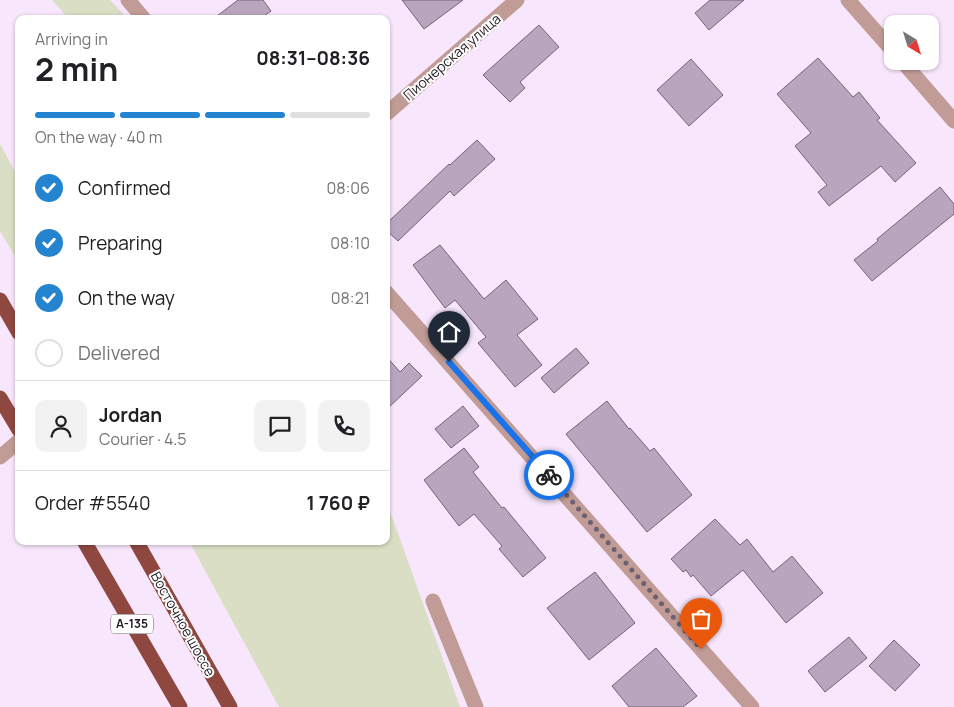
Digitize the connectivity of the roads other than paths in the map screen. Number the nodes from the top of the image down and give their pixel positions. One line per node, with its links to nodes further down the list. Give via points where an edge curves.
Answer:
1 (128, 0): 4 (street)
2 (517, 0): 7 (street, Пионерская улица)
3 (848, 0): 5 (street)
4 (141, 15)
5 (884, 41)
6 (910, 70): 8 (street)
7 (390, 111)
8 (954, 121)
9 (390, 297): 22 (street)
10 (0, 300): 11 (highway)
11 (15, 326)
12 (0, 398): 13 (highway)
13 (15, 423)
14 (15, 444): 15 (street)
15 (0, 457)
16 (86, 545): 19 (highway, А-135)
17 (138, 545): 20 (highway, Восточное шоссе)
18 (433, 601): 21 (street)
19 (180, 707)
20 (230, 707)
21 (476, 707)
22 (752, 707)

